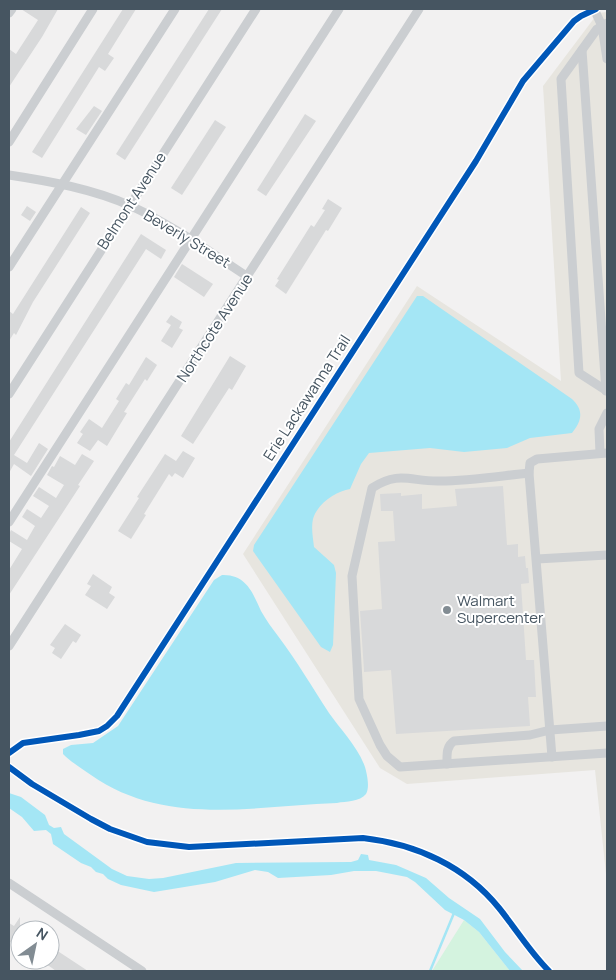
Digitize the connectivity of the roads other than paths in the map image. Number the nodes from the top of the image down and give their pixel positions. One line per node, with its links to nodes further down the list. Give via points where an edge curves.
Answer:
1 (12, 9): 8 (street)
2 (93, 9): 12 (street)
3 (175, 9): 14 (street)
4 (256, 9): 15 (street, Belmont Avenue)
5 (339, 9): 16 (street)
6 (419, 9): 18 (street, Northcote Avenue)
7 (594, 9): 9 (street)
8 (9, 13)
9 (605, 24): 10 (street); 11 (street)
10 (582, 50): 19 (street); 19 (street, via 561,79 579,373)
11 (607, 58)
12 (9, 142)
13 (9, 175): 14 (street, Beverly Street)
14 (61, 185): 15 (street, Beverly Street); 17 (street)
15 (129, 205): 16 (street, Beverly Street); 20 (street, Belmont Avenue)
16 (191, 239): 18 (street, Beverly Street); 24 (street)
17 (9, 267)
18 (248, 277): 27 (street, Northcote Avenue)
19 (607, 391)
20 (9, 394)
21 (607, 413): 22 (street, via 599,429)
22 (604, 453): 23 (street, via 537,459 530,463)
23 (529, 473): 26 (street); 32 (street, via 439,482 399,477 382,481 372,488 369,498 352,576 358,699 380,745 387,756 400,766)
24 (9, 522)
25 (607, 554): 26 (street)
26 (537, 559): 29 (street)
27 (9, 646)
28 (607, 726): 29 (street)
29 (550, 730): 31 (street); 32 (street, via 530,735 454,741 447,749)
30 (607, 753): 31 (street)
31 (552, 757): 32 (street)
32 (447, 764)
33 (9, 883): 34 (street)
34 (142, 971)

